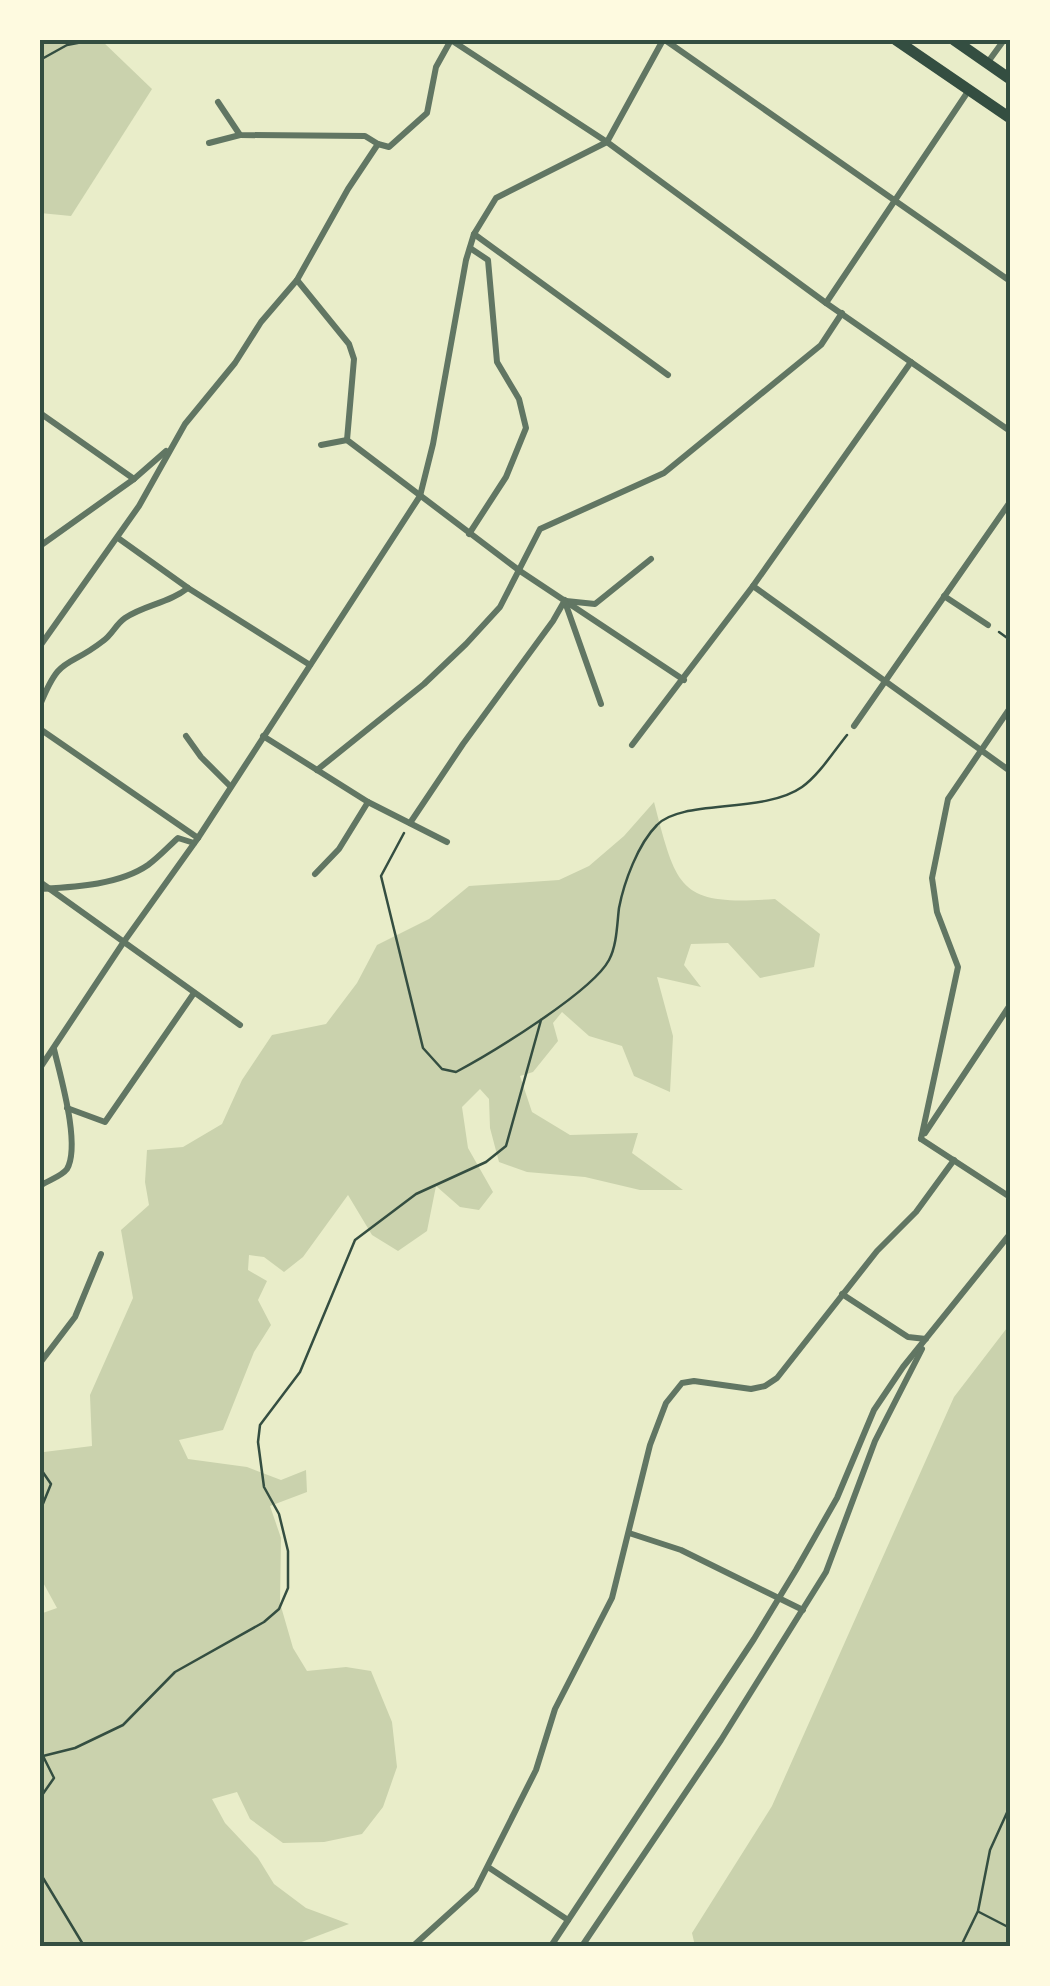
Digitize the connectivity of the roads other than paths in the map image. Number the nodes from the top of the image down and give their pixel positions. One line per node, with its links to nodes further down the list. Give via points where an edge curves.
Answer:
1 (451, 40): 12 (street); 14 (street, via 436,67 428,113 390,146)
2 (664, 40): 12 (street); 15 (street)
3 (896, 40): 8 (main road)
4 (954, 40): 6 (main road)
5 (1004, 40): 6 (street)
6 (987, 62): 7 (main road)
7 (1010, 79)
8 (969, 90): 10 (main road); 15 (street)
9 (218, 102): 11 (street)
10 (1010, 118)
11 (240, 135): 13 (street); 14 (street, via 365,136)
12 (607, 142): 16 (street, via 496,198); 20 (street)
13 (209, 143)
14 (378, 144): 18 (street)
15 (895, 200): 19 (street); 20 (street)
16 (474, 234): 17 (street); 23 (street)
17 (470, 248): 30 (street); 32 (street, via 488,260 498,362 520,399 526,428 506,476)
18 (297, 280): 26 (street, via 354,359); 28 (street)
19 (1010, 280)
20 (826, 303): 21 (street)
21 (842, 314): 22 (street); 36 (street, via 821,345 664,472 540,528)
22 (911, 362): 25 (street); 37 (street)
23 (668, 375)
24 (40, 414): 29 (street)
25 (1010, 431)
26 (347, 440): 27 (street); 30 (street)
27 (321, 445)
28 (168, 448): 29 (street); 33 (street)
29 (134, 479): 34 (street)
30 (420, 496): 32 (street); 43 (street)
31 (1010, 502): 39 (street)
32 (469, 534): 36 (street)
33 (118, 538): 38 (street); 42 (street)
34 (40, 546)
35 (651, 559): 40 (street, via 595,604)
36 (520, 571): 40 (street); 55 (street, via 500,607 466,644)
37 (753, 586): 44 (street); 45 (street)
38 (188, 588): 43 (street); 47 (street, via 125,618 104,641 66,661)
39 (944, 596): 41 (street); 45 (street)
40 (565, 600): 44 (street); 46 (street); 59 (street)
41 (988, 625)
42 (40, 646)
43 (310, 665): 52 (street)
44 (684, 680): 53 (street)
45 (885, 681): 49 (street); 54 (street)
46 (601, 704)
47 (40, 705)
48 (1010, 708): 54 (street)
49 (854, 726)
50 (40, 729): 60 (street)
51 (186, 736): 57 (street)
52 (263, 736): 55 (street); 57 (street)
53 (632, 745)
54 (978, 751): 56 (street); 71 (street, via 948,799 932,878 958,967)
55 (317, 770): 58 (street)
56 (1010, 771)
57 (230, 786): 60 (street)
58 (368, 802): 59 (street); 62 (street)
59 (410, 823): 61 (street)
60 (196, 840): 63 (street, via 178,838 147,866 125,875 85,886); 64 (street)
61 (447, 842)
62 (315, 874)
63 (43, 886): 64 (street)
64 (123, 943): 65 (street); 68 (street)
65 (194, 993): 67 (street); 70 (street, via 105,1122)
66 (1010, 1005): 71 (street)
67 (240, 1025)
68 (54, 1048): 69 (street); 70 (street)
69 (40, 1068)
70 (67, 1108): 73 (street, via 69,1164)
71 (921, 1139): 72 (street)
72 (954, 1160): 74 (street); 77 (street)
73 (40, 1186)
74 (1010, 1197)
75 (1010, 1234): 78 (street)
76 (101, 1254): 79 (street, via 75,1317)
77 (842, 1294): 78 (street, via 908,1337); 80 (street, via 765,1386 694,1380 674,1392 650,1445)
78 (927, 1339): 81 (street, via 874,1410 836,1498); 82 (street, via 875,1441 826,1572)
79 (41, 1359)
80 (629, 1532): 81 (street); 83 (street, via 605,1615 568,1678 536,1770)
81 (779, 1598): 82 (street); 84 (street)
82 (803, 1610): 87 (street)
83 (488, 1867): 84 (street); 85 (street, via 460,1906)
84 (568, 1920): 86 (street)
85 (413, 1946)
86 (551, 1946)
87 (582, 1946)

